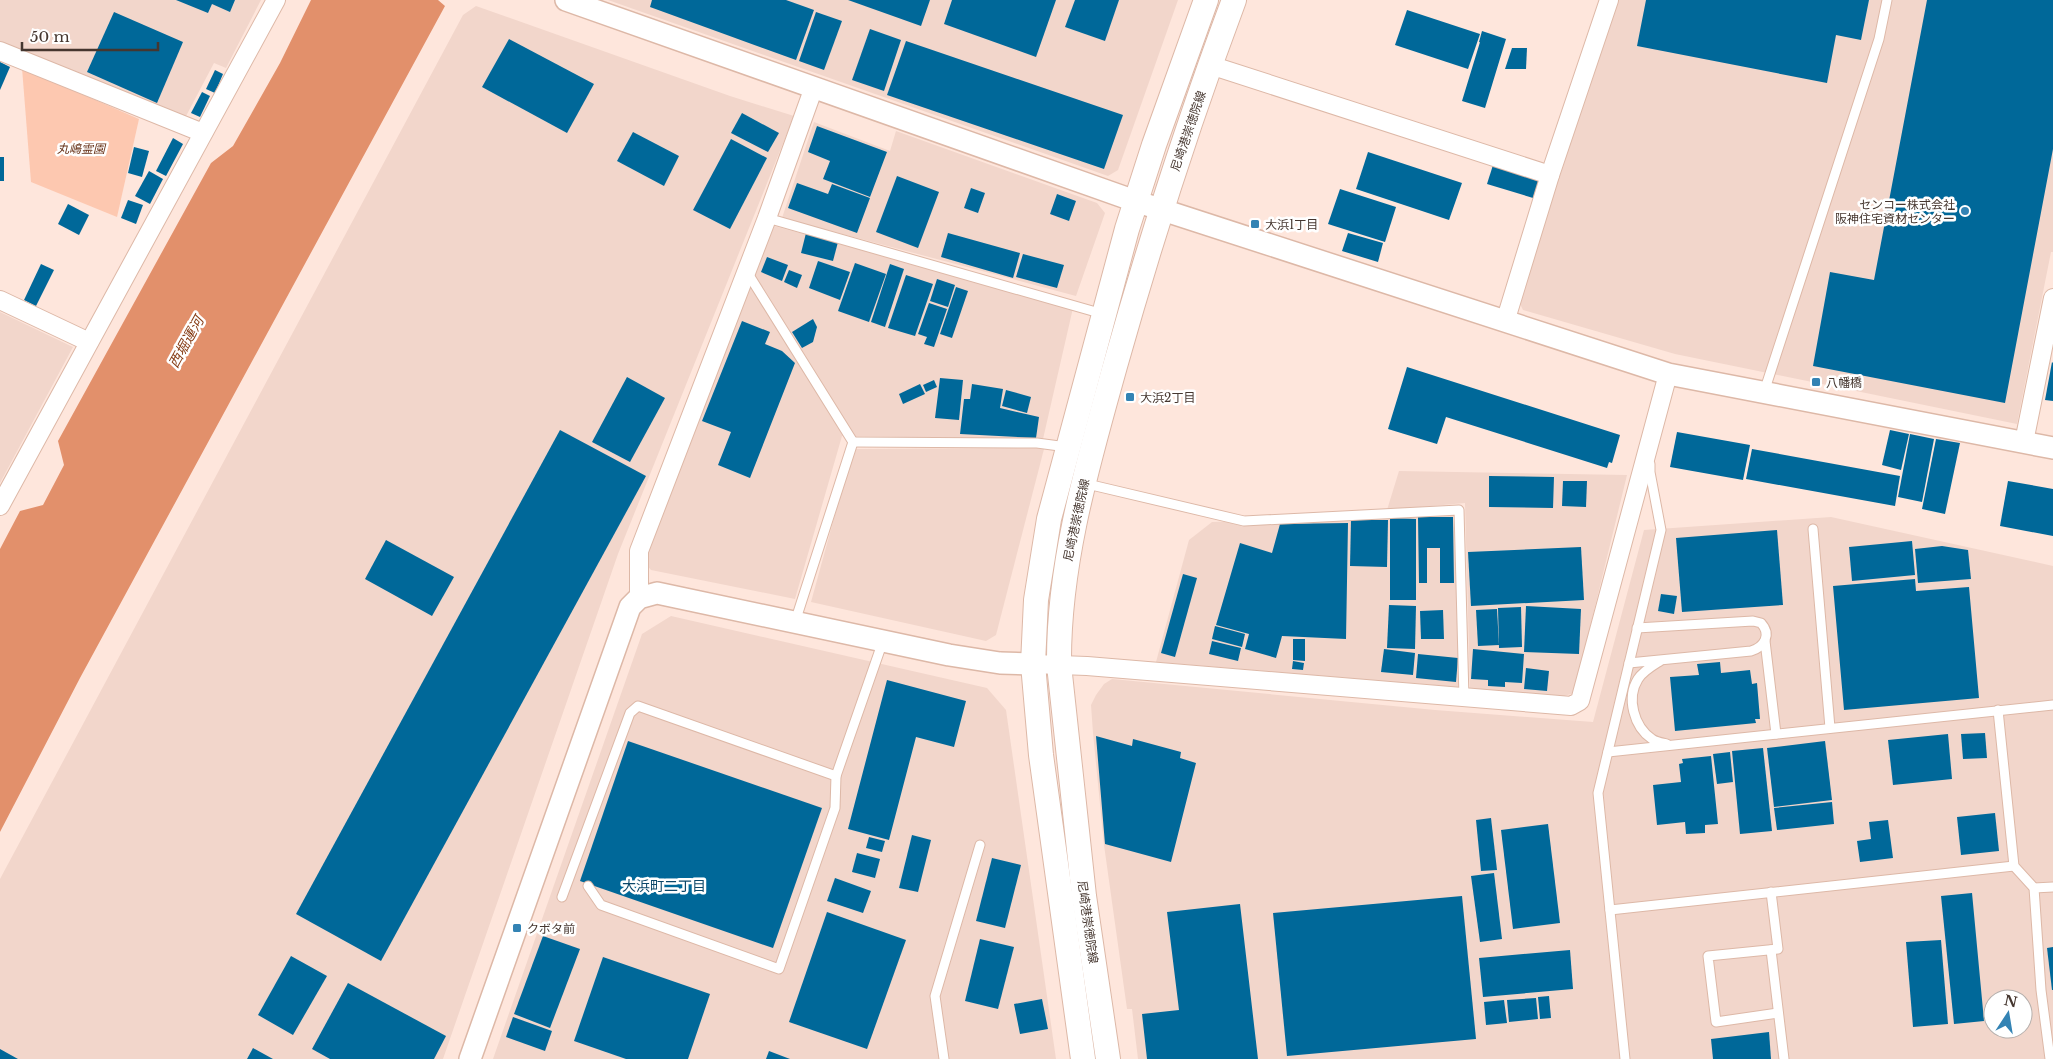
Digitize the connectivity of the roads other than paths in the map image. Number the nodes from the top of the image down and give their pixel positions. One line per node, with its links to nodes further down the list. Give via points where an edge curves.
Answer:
1 (276, 0): 10 (street)
2 (566, 0): 9 (street)
3 (1206, 0): 12 (main road, 尼崎港崇徳院線)
4 (1234, 0): 8 (main road, 尼崎港崇徳院線)
5 (1609, 0): 11 (street)
6 (1887, 0): 22 (lane, via 1879,39)
7 (0, 51): 10 (street)
8 (1210, 65): 11 (street); 13 (main road, 尼崎港崇徳院線)
9 (814, 87): 12 (street); 14 (street)
10 (203, 133): 20 (street)
11 (1550, 175): 19 (street)
12 (1135, 200): 13 (street); 18 (main road, 尼崎港崇徳院線)
13 (1161, 209): 19 (street); 28 (main road, 尼崎港崇徳院線)
14 (766, 218): 15 (street); 18 (lane)
15 (746, 270): 24 (lane); 31 (street, via 638,551)
16 (2053, 298): 25 (street)
17 (0, 300): 20 (street)
18 (1103, 314): 26 (main road, 尼崎港崇徳院線)
19 (1505, 322): 21 (street)
20 (88, 342): 29 (street)
21 (1668, 374): 22 (street); 23 (street)
22 (1764, 392): 25 (street)
23 (1652, 432): 33 (lane, via 1650,472 1661,530); 40 (street, via 1580,702 1571,706)
24 (853, 442): 26 (lane, via 1037,443); 32 (lane)
25 (2024, 442): 27 (street)
26 (1068, 447): 38 (main road, 尼崎港崇徳院線, via 1049,519 1040,571)
27 (2053, 448)
28 (1083, 483): 39 (main road, 尼崎港崇徳院線, via 1067,561); 40 (lane, via 1244,521 1458,510)
29 (0, 506)
30 (1812, 528): 43 (lane)
31 (639, 598): 32 (street, via 657,593); 58 (street, via 630,607)
32 (795, 622): 34 (street)
33 (1637, 628): 35 (lane, via 1754,621 1764,627); 37 (lane)
34 (883, 641): 38 (street, via 949,656); 47 (lane)
35 (1766, 641): 36 (lane, via 1751,651); 44 (lane)
36 (1661, 660): 37 (lane); 45 (lane, via 1638,679 1633,693 1633,709 1639,725 1653,740)
37 (1629, 663): 46 (lane)
38 (1034, 664): 39 (street); 60 (main road, 尼崎港崇徳院線, via 1048,812)
39 (1059, 665): 40 (street); 61 (main road, 尼崎港崇徳院線, via 1084,896)
40 (1464, 698)
41 (2053, 705): 42 (lane)
42 (1998, 710): 43 (lane); 49 (lane)
43 (1830, 728): 44 (lane)
44 (1776, 734): 45 (lane)
45 (1670, 745): 46 (lane)
46 (1608, 752): 55 (lane, via 1598,793)
47 (836, 776): 50 (lane, via 836,808 779,969 601,905); 54 (lane, via 638,706 630,713)
48 (980, 845): 59 (lane, via 935,996)
49 (2014, 866): 52 (lane); 53 (lane)
50 (588, 886)
51 (2053, 887): 52 (lane)
52 (2034, 888): 64 (lane, via 2041,990)
53 (1770, 892): 55 (lane); 56 (lane, via 1778,949)
54 (562, 897)
55 (1610, 910): 62 (lane)
56 (1771, 950): 57 (lane); 57 (lane, via 1708,956 1716,1022)
57 (1778, 1013): 63 (lane)
58 (470, 1059)
59 (944, 1059)
60 (1083, 1059)
61 (1108, 1059)
62 (1625, 1059)
63 (1784, 1059)
64 (2050, 1059)

